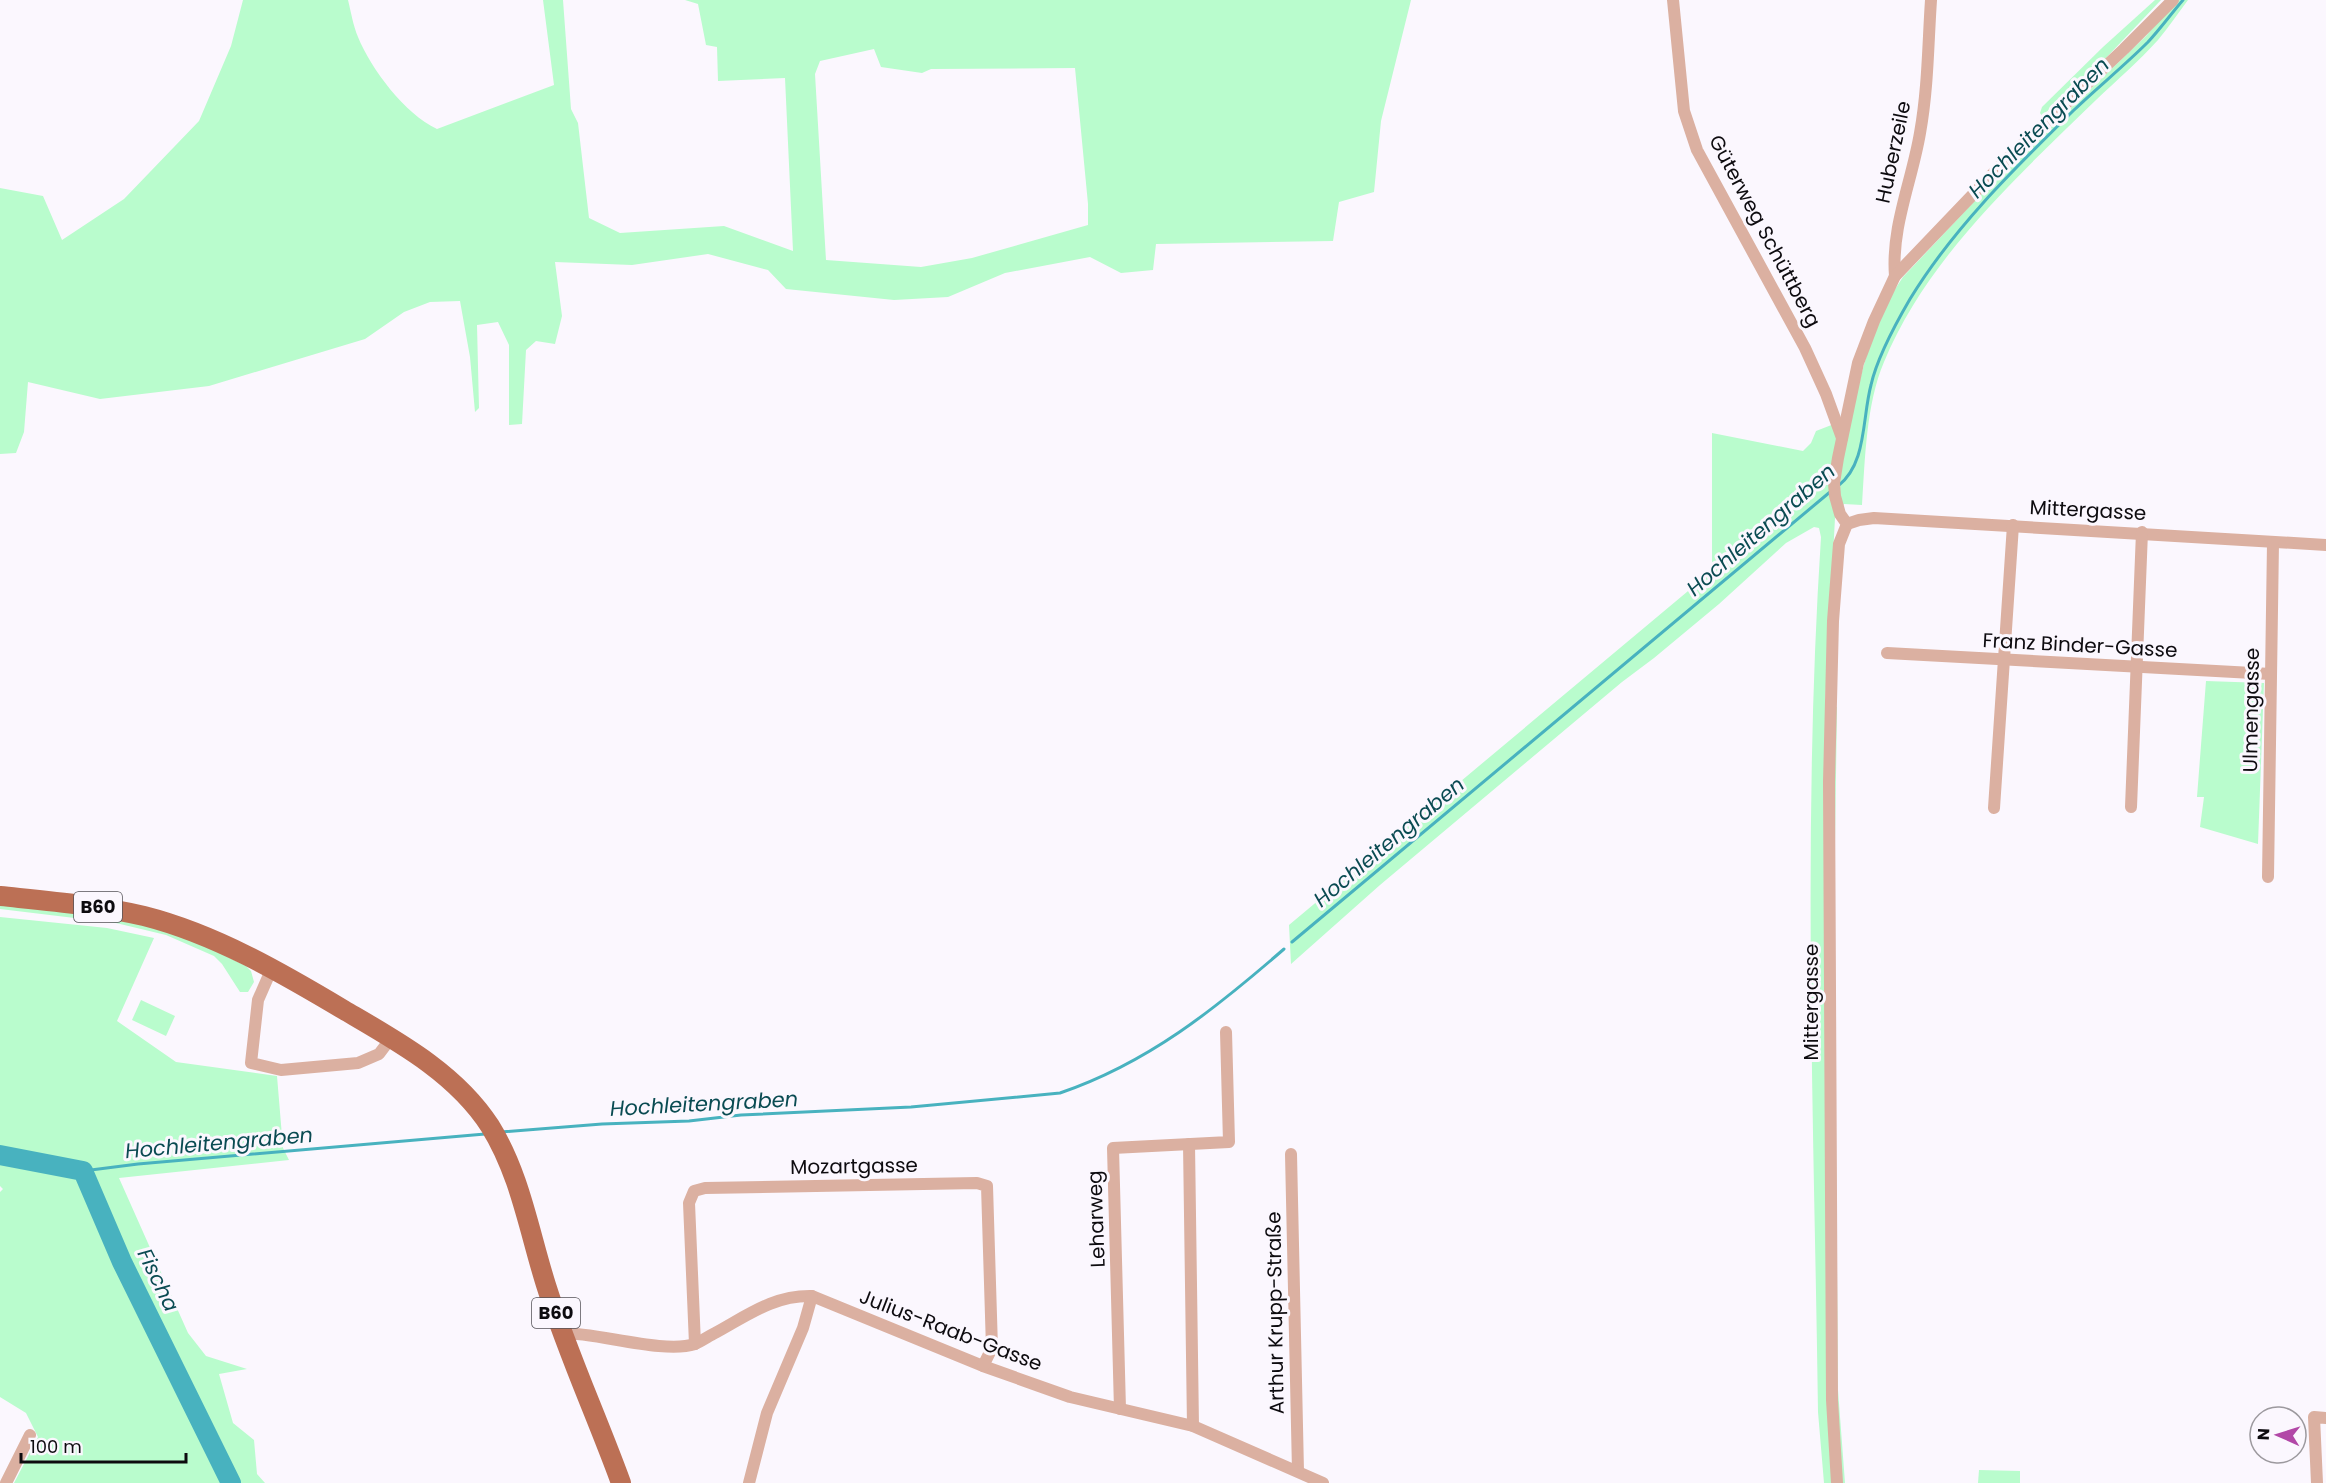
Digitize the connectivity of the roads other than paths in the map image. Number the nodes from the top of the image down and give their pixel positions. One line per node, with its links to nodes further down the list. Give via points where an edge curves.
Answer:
1 (1673, 0): 5 (street, Güterweg Schüttberg, via 1684,111 1697,150)
2 (1931, 0): 4 (street, Huberzeile, via 1920,135 1900,214)
3 (2172, 0): 4 (street, via 2007,159)
4 (1895, 276): 6 (street, via 1858,363)
5 (1826, 394): 6 (street); 7 (street, Güterweg Schüttberg)
6 (1850, 400): 7 (street)
7 (1842, 438): 8 (street, via 1834,496)
8 (1847, 524): 9 (street, Mittergasse, via 1874,518); 39 (street, Mittergasse, via 1839,544 1833,621 1829,782 1832,1400)
9 (2013, 525): 10 (street, Mittergasse); 14 (street)
10 (2142, 532): 11 (street, Mittergasse); 15 (street)
11 (2273, 543): 12 (street, Mittergasse); 16 (street, Ulmengasse)
12 (2326, 544)
13 (1887, 653): 14 (street, Franz Binder-Gasse)
14 (2005, 660): 15 (street, Franz Binder-Gasse); 18 (street)
15 (2135, 667): 16 (street, Franz Binder-Gasse); 17 (street)
16 (2271, 674): 19 (street, Ulmengasse)
17 (2131, 807)
18 (1994, 808)
19 (2268, 877)
20 (0, 896): 21 (main road, B60, via 146,917 192,932)
21 (272, 968): 23 (main road, B60); 23 (street, via 258,1000 251,1063 281,1070 358,1063 379,1054)
22 (1226, 1032): 24 (street, Leharweg, via 1229,1142)
23 (391, 1038): 27 (main road, B60, via 451,1081 476,1107 494,1134 517,1184)
24 (1189, 1144): 30 (street, Leharweg, via 1113,1148); 32 (street)
25 (1291, 1154): 34 (street, Arthur Krupp-Straße)
26 (812, 1296): 28 (street, Julius-Raab-Gasse, via 775,1301); 29 (street, Julius-Raab-Gasse); 37 (street, via 803,1328 767,1413)
27 (563, 1333): 28 (street, Julius-Raab-Gasse, via 668,1347); 36 (main road, B60)
28 (695, 1344): 29 (street, Mozartgasse, via 689,1203 694,1191 977,1183 987,1186 989,1213 992,1348)
29 (983, 1366): 30 (street, Julius-Raab-Gasse, via 1070,1397)
30 (1120, 1409): 32 (street, Julius-Raab-Gasse)
31 (2320, 1418): 40 (street)
32 (1193, 1426): 34 (street, Julius-Raab-Gasse)
33 (30, 1436): 35 (street)
34 (1298, 1471): 38 (street, Julius-Raab-Gasse)
35 (6, 1483)
36 (621, 1483)
37 (749, 1483)
38 (1323, 1483)
39 (1837, 1483)
40 (2317, 1483)

